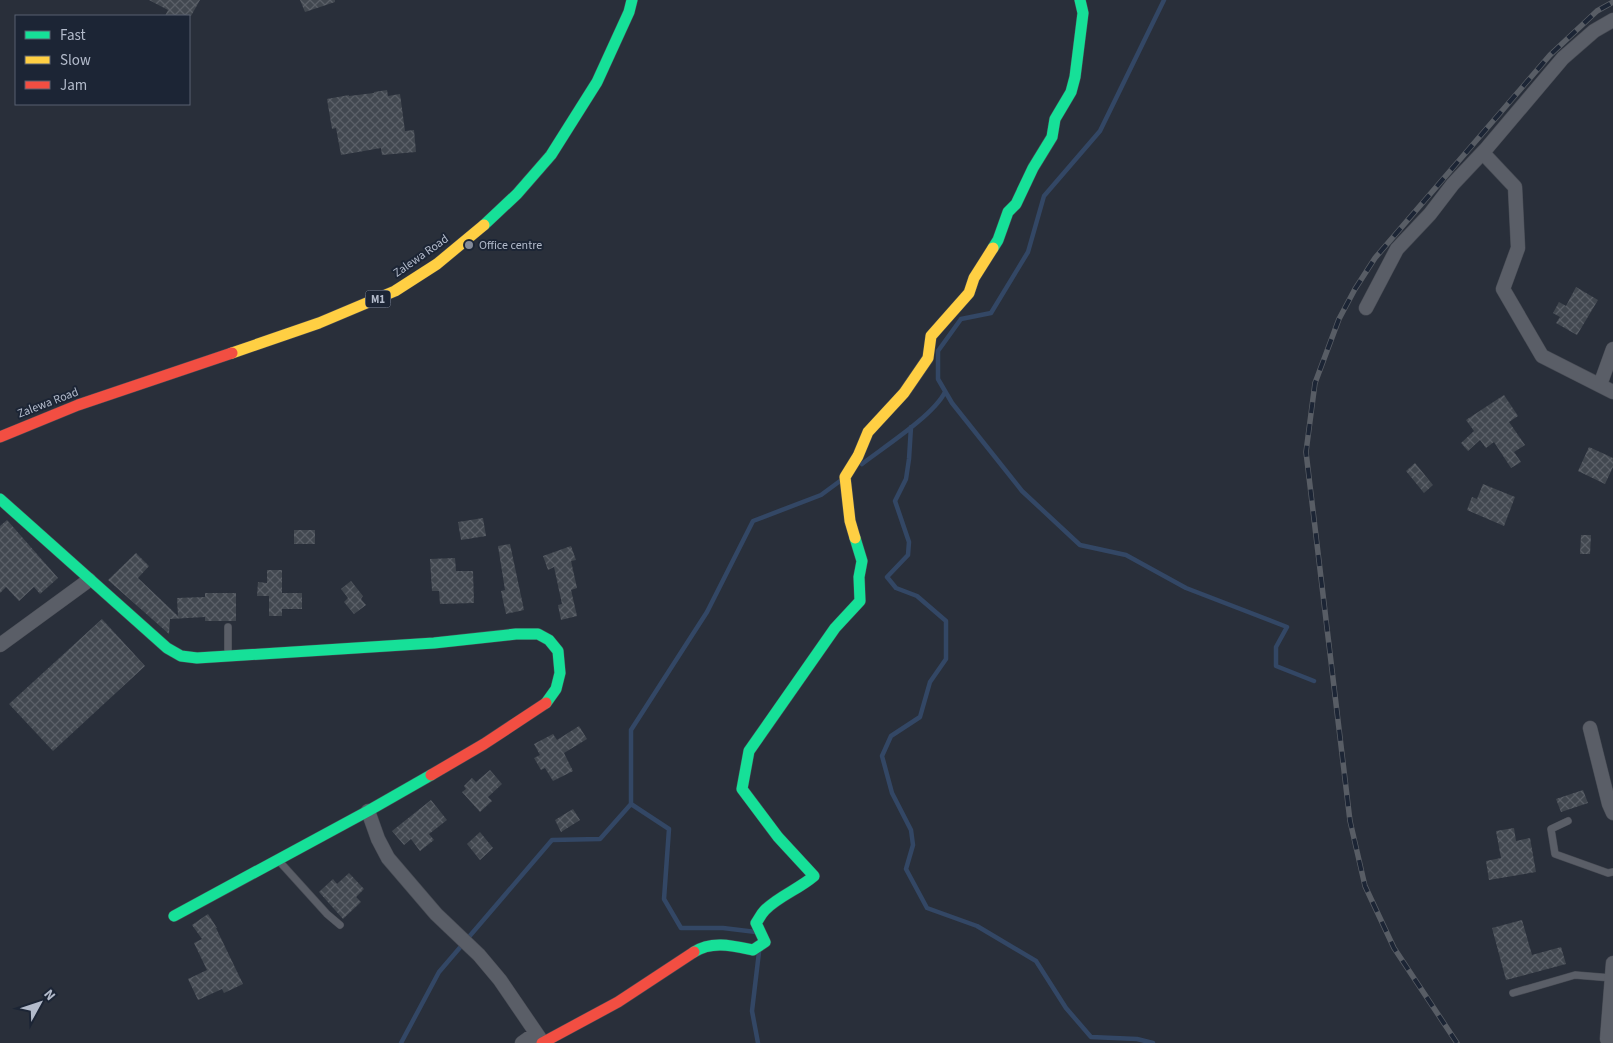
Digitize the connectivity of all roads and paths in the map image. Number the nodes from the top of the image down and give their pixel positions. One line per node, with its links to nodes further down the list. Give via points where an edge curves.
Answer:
1 (632, 0): 9 (main road, Zalewa Road / M1, via 597,82 551,155 517,194 437,264 394,291 319,324)
2 (1080, 0): 26 (main road, via 1083,13 1075,77 1071,92 1055,119 1052,137 1016,204 1008,212 998,240 974,278 969,293 936,328 928,358 899,399 868,432 845,477 850,522 862,561 860,602 835,628 749,751 742,789 778,837 814,876 765,910 756,923 765,942 760,947 753,950 725,944 700,948 618,1002)
3 (1613, 20): 4 (street, via 1594,31 1563,58)
4 (1483, 153): 5 (street, via 1397,249); 7 (street, via 1515,187 1518,248 1503,288 1542,356)
5 (1366, 308)
6 (1613, 349): 7 (street)
7 (1600, 385): 8 (street)
8 (1613, 392)
9 (3, 431)
10 (0, 498): 11 (main road)
11 (89, 580): 13 (street); 14 (main road, via 180,656)
12 (228, 627): 14 (lane)
13 (0, 645)
14 (228, 657): 16 (main road, via 516,634 538,634 549,640 558,651 560,673 556,689 544,704 484,744)
15 (1590, 728): 17 (street)
16 (368, 811): 19 (main road); 26 (street, via 388,858 436,914 500,980)
17 (1613, 813)
18 (1568, 820): 20 (lane, via 1551,829 1555,854)
19 (279, 860): 21 (main road); 22 (lane)
20 (1613, 872)
21 (174, 916)
22 (340, 925)
23 (1613, 963): 24 (street)
24 (1612, 978): 25 (lane, via 1575,975); 27 (street)
25 (1513, 993)
26 (540, 1039): 28 (street)
27 (1607, 1040)
28 (522, 1043)

